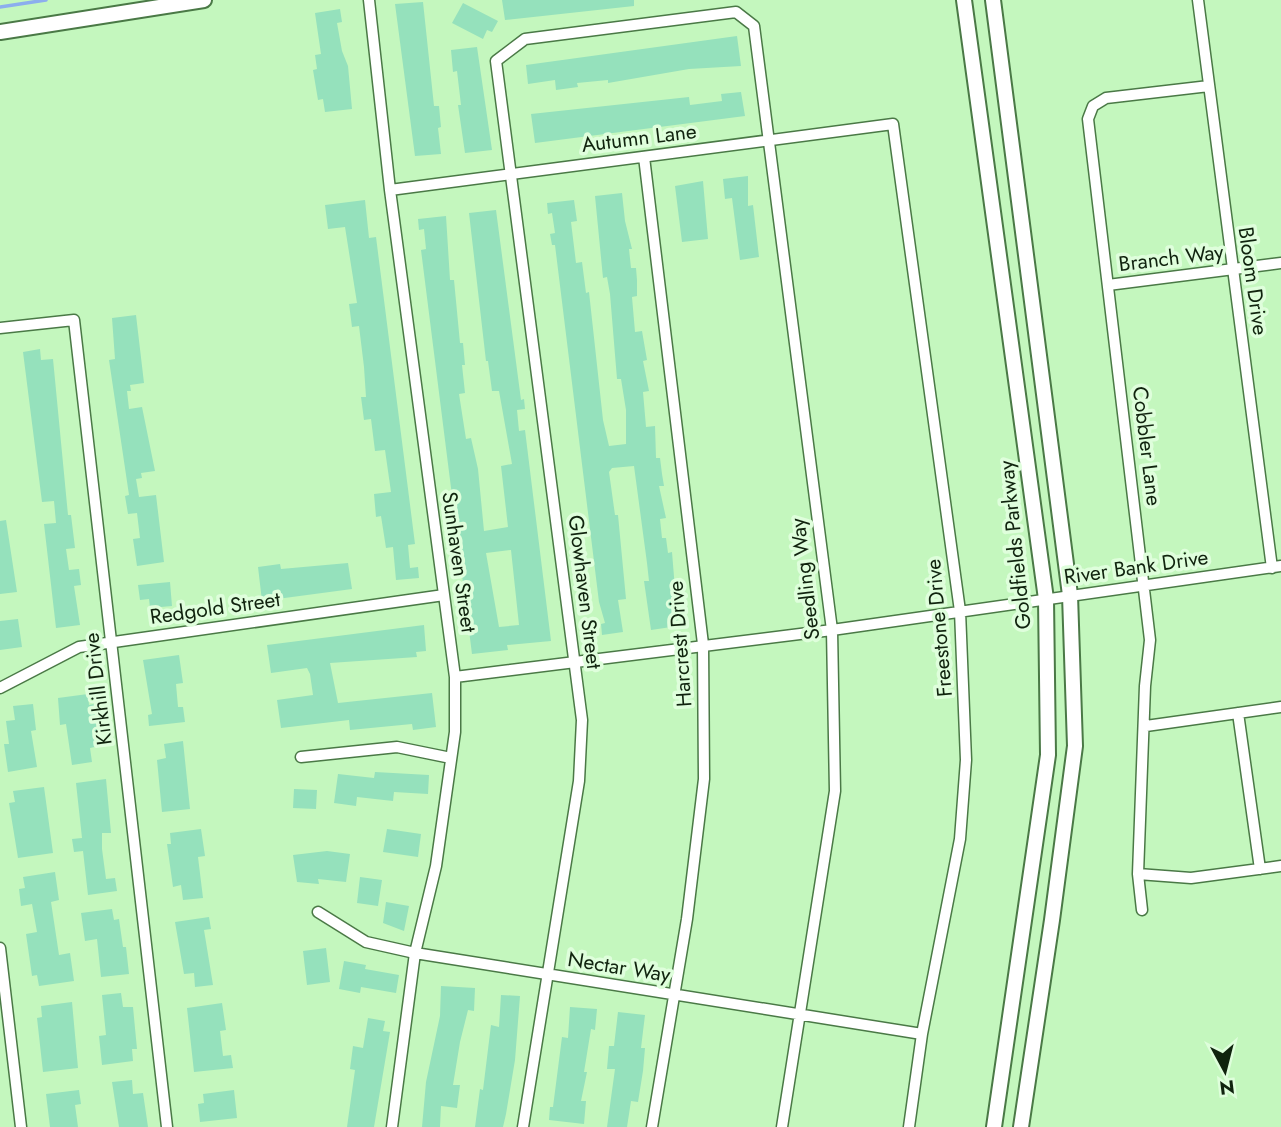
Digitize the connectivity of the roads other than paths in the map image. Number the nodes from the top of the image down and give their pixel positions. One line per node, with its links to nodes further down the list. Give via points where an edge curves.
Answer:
1 (204, 0): 6 (main road)
2 (369, 0): 13 (street, Sunhaven Street)
3 (964, 0): 22 (main road, Goldfields Parkway)
4 (993, 0): 21 (main road)
5 (1198, 0): 8 (street, Bloom Drive)
6 (0, 32)
7 (496, 61): 10 (street, Seedling Way, via 525,39 736,12 754,26); 12 (street, Glowhaven Street)
8 (1209, 86): 15 (street, Bloom Drive); 16 (street, Cobbler Lane, via 1106,98 1093,106 1089,134)
9 (893, 124): 10 (street, Autumn Lane); 23 (street, Freestone Drive)
10 (769, 141): 11 (street, Autumn Lane); 24 (street, Seedling Way)
11 (644, 157): 12 (street, Autumn Lane); 26 (street, Harcrest Drive)
12 (511, 174): 13 (street, Autumn Lane); 27 (street, Glowhaven Street)
13 (390, 190): 20 (street, Sunhaven Street)
14 (1281, 263): 15 (street, Branch Way)
15 (1232, 269): 16 (street, Branch Way); 18 (street, Bloom Drive)
16 (1108, 285): 19 (street, Cobbler Lane)
17 (0, 328): 25 (street, Kirkhill Drive, via 74,320)
18 (1277, 567): 19 (street, River Bank Drive)
19 (1145, 584): 21 (street, River Bank Drive); 32 (street, Cobbler Lane, via 1150,640 1144,686)
20 (444, 595): 25 (street, Redgold Street); 28 (street, Sunhaven Street)
21 (1070, 595): 22 (street, River Bank Drive); 54 (main road, via 1075,746)
22 (1046, 598): 23 (street, River Bank Drive); 53 (main road, Goldfields Parkway, via 1048,755)
23 (960, 611): 24 (street, River Bank Drive); 45 (street, Freestone Drive, via 966,760 960,839)
24 (832, 630): 26 (street, River Bank Drive); 44 (street, Seedling Way, via 835,791)
25 (112, 642): 29 (street, Redgold Street, via 79,647); 47 (street, Kirkhill Drive)
26 (703, 644): 27 (street, River Bank Drive); 43 (street, Harcrest Drive, via 704,779)
27 (575, 660): 28 (street, River Bank Drive); 42 (street, Glowhaven Street, via 582,720 579,781)
28 (455, 677): 34 (street, Sunhaven Street)
29 (0, 688)
30 (1281, 707): 31 (street)
31 (1238, 713): 32 (street); 36 (street)
32 (1146, 726): 37 (street, Cobbler Lane)
33 (302, 757): 34 (street, via 397,747)
34 (452, 758): 41 (street, Sunhaven Street, via 436,866)
35 (1281, 866): 36 (street)
36 (1260, 869): 37 (street, via 1191,878)
37 (1138, 874): 38 (street, Cobbler Lane)
38 (1142, 910)
39 (318, 912): 41 (street, Nectar Way, via 366,942)
40 (0, 948): 46 (street)
41 (415, 953): 42 (street, Nectar Way); 48 (street, Sunhaven Street)
42 (546, 975): 43 (street, Nectar Way); 49 (street, Glowhaven Street)
43 (673, 995): 44 (street, Nectar Way); 50 (street, Harcrest Drive)
44 (801, 1014): 45 (street, Nectar Way); 51 (street, Seedling Way)
45 (922, 1034): 52 (street, Freestone Drive)
46 (21, 1127)
47 (167, 1127)
48 (392, 1127)
49 (523, 1127)
50 (652, 1127)
51 (782, 1127)
52 (909, 1127)
53 (993, 1127)
54 (1021, 1127)

